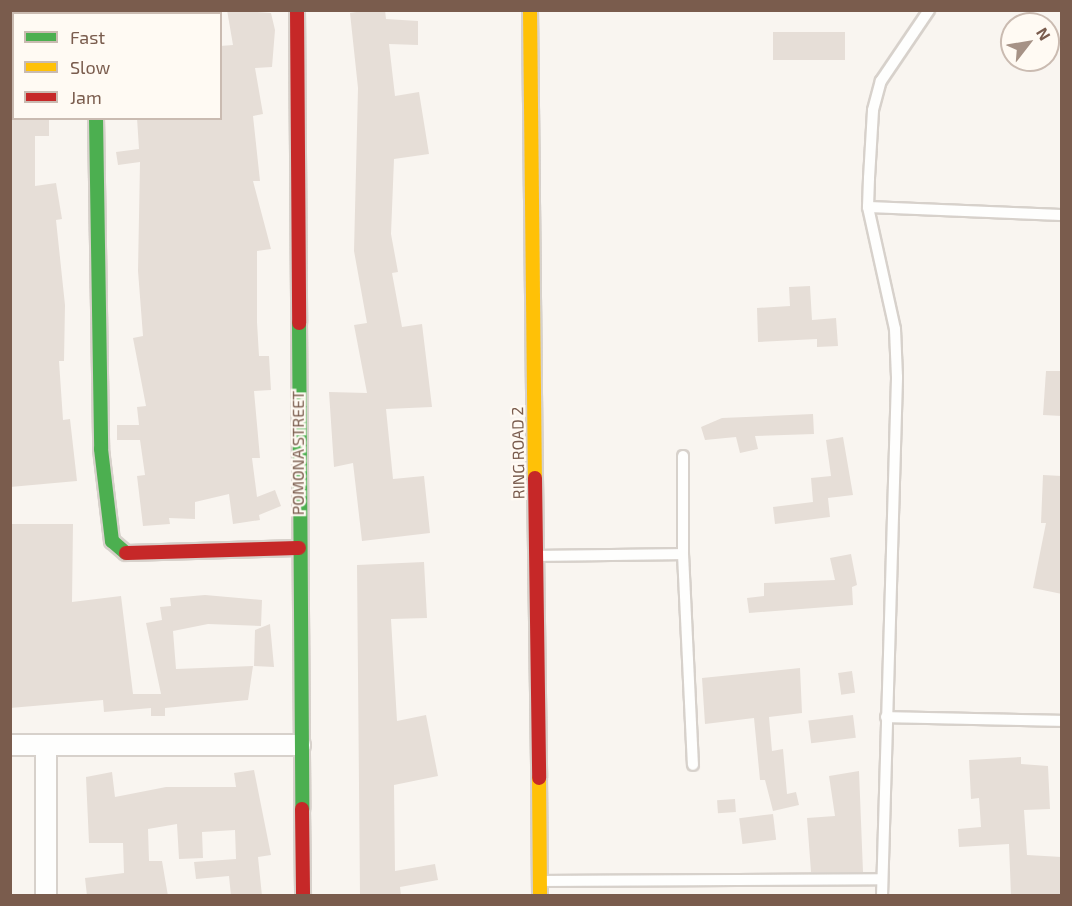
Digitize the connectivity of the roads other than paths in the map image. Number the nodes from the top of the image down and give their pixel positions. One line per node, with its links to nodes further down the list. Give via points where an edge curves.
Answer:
1 (297, 10): 8 (street, POMONA STREET)
2 (530, 10): 10 (street, RING ROAD 2)
3 (929, 10): 5 (lane, via 881,81 873,110)
4 (96, 120): 8 (street, via 101,448 112,541 124,553)
5 (868, 207): 6 (lane); 11 (lane, via 895,329)
6 (1062, 215)
7 (683, 456): 9 (lane)
8 (298, 548): 14 (street, POMONA STREET)
9 (683, 554): 10 (lane); 16 (lane)
10 (536, 556): 18 (street, RING ROAD 2)
11 (886, 717): 12 (lane); 17 (lane)
12 (1062, 721)
13 (10, 745): 15 (street)
14 (300, 745): 15 (street); 20 (street, POMONA STREET)
15 (45, 746): 19 (street)
16 (693, 765)
17 (880, 879): 18 (lane); 22 (lane)
18 (540, 881): 21 (street, RING ROAD 2)
19 (46, 896)
20 (303, 896)
21 (540, 896)
22 (882, 896)

